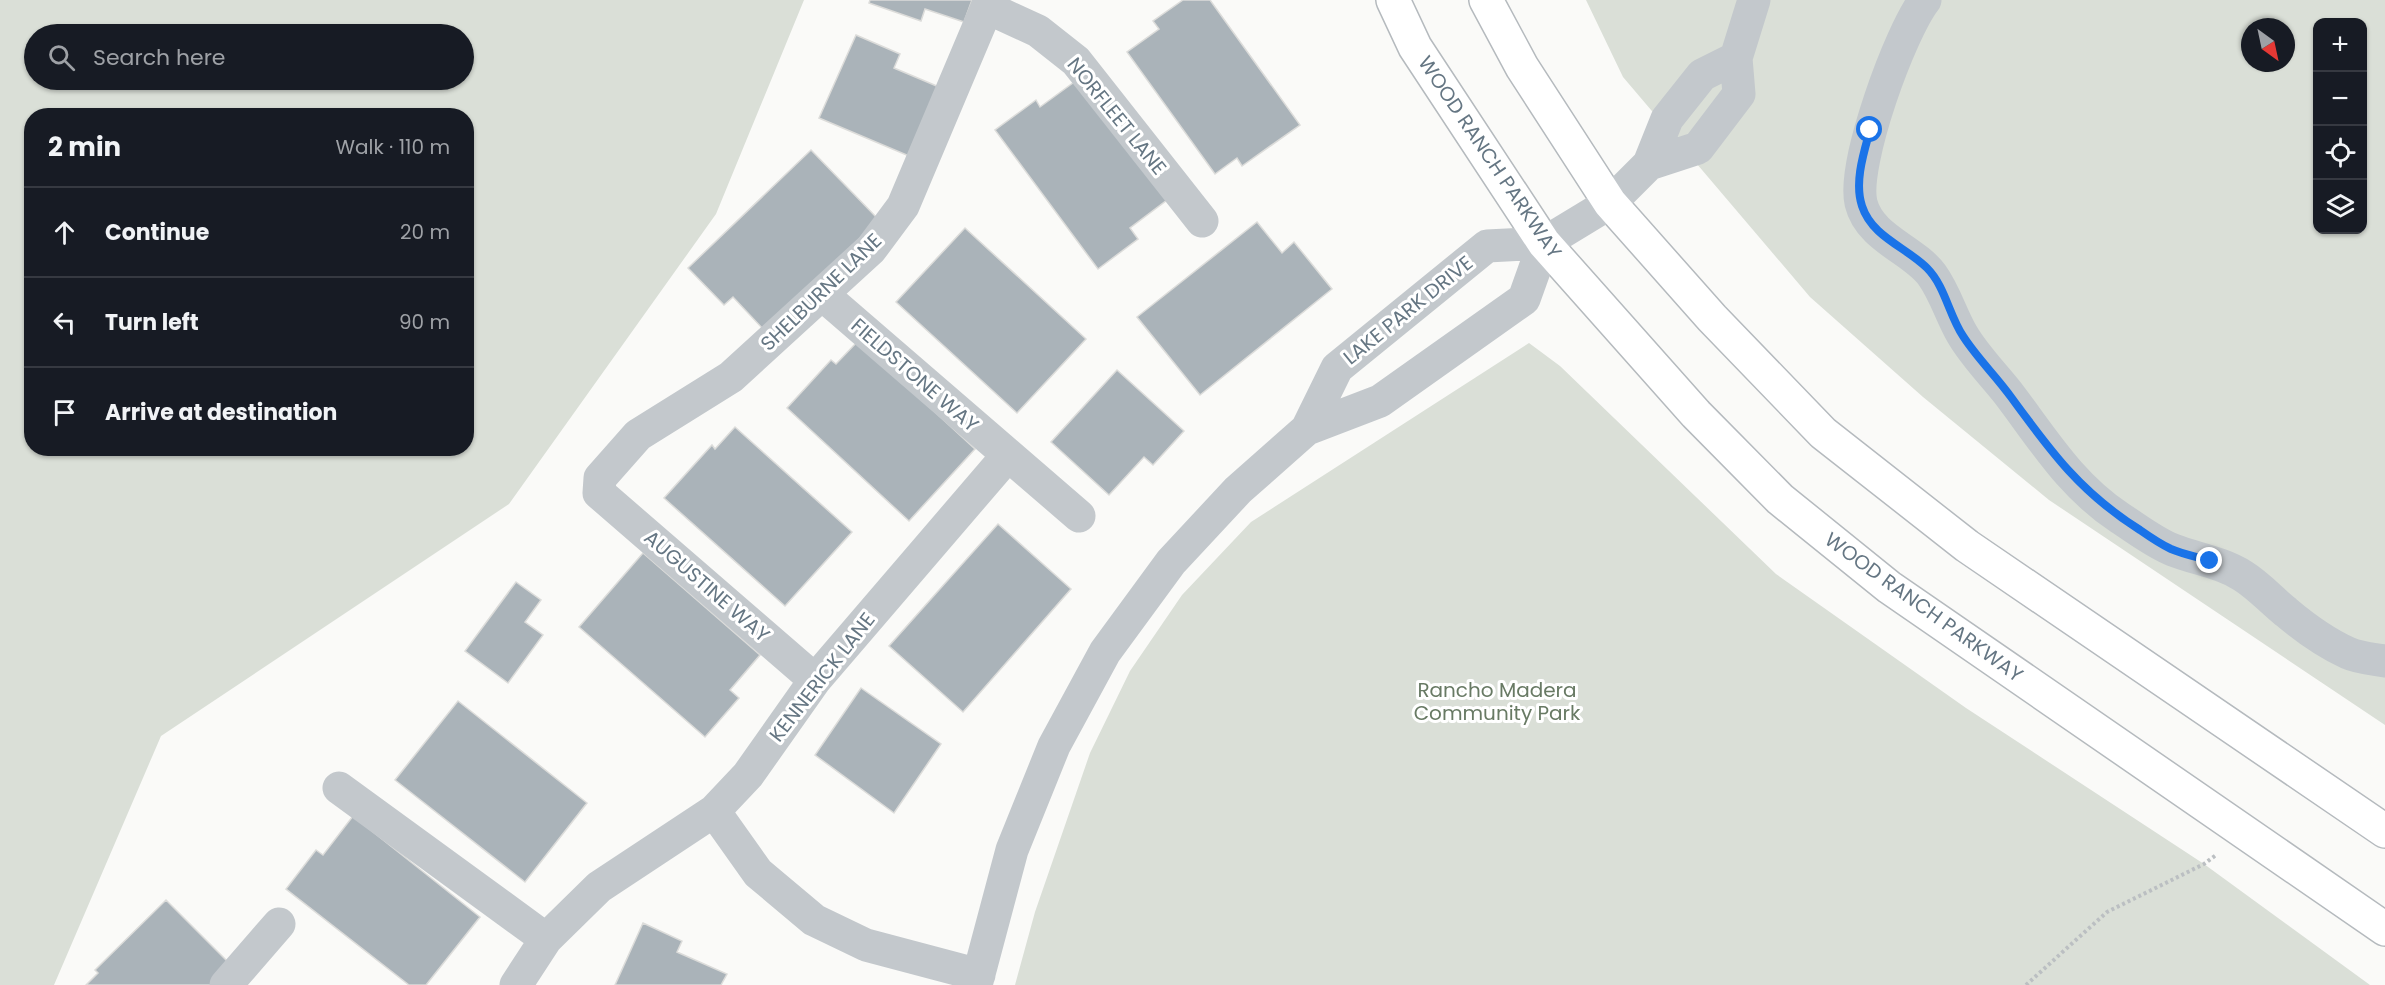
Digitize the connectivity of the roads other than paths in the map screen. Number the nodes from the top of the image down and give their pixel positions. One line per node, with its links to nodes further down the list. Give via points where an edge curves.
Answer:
1 (1393, 0): 8 (main road, WOOD RANCH PARKWAY, via 1415,47)
2 (1486, 0): 6 (main road, via 1522,67)
3 (1754, 0): 6 (street, LAKE PARK DRIVE, via 1736,58 1702,75 1667,119 1649,164)
4 (1925, 0): 14 (street, via 1900,48 1864,149 1859,194 1869,219 1890,241 1926,267 1962,335 2051,453 2106,507 2172,549 2242,575 2301,624 2350,655)
5 (989, 4): 7 (street, NORFLEET LANE, via 1038,31 1076,61); 9 (street, SHELBURNE LANE, via 903,206 871,249)
6 (1610, 203): 8 (street, LAKE PARK DRIVE); 18 (main road, via 1712,318 1823,433 1966,546)
7 (1202, 221)
8 (1544, 243): 10 (street, LAKE PARK DRIVE, via 1524,299 1380,401); 10 (street, LAKE PARK DRIVE, via 1487,246 1337,368); 20 (main road, WOOD RANCH PARKWAY, via 1696,414 1780,499 1889,587)
9 (823, 295): 11 (street, FIELDSTONE WAY); 12 (street, SHELBURNE LANE, via 731,377 638,435 600,478)
10 (1307, 429): 22 (street, LAKE PARK DRIVE, via 1238,490 1171,562 1105,652 1054,746 1016,840)
11 (1008, 455): 13 (street); 15 (street, KENNERICK LANE)
12 (599, 493): 15 (street, AUGUSTINE WAY)
13 (1079, 516)
14 (2385, 661)
15 (815, 680): 17 (street, KENNERICK LANE, via 748,775)
16 (339, 788): 21 (street)
17 (714, 811): 21 (street, KENNERICK LANE, via 599,887); 22 (street, via 758,873 814,920 866,945)
18 (2385, 831)
19 (279, 924): 23 (street)
20 (2385, 929)
21 (546, 939): 24 (street, KENNERICK LANE)
22 (977, 980)
23 (226, 985)
24 (516, 985)

